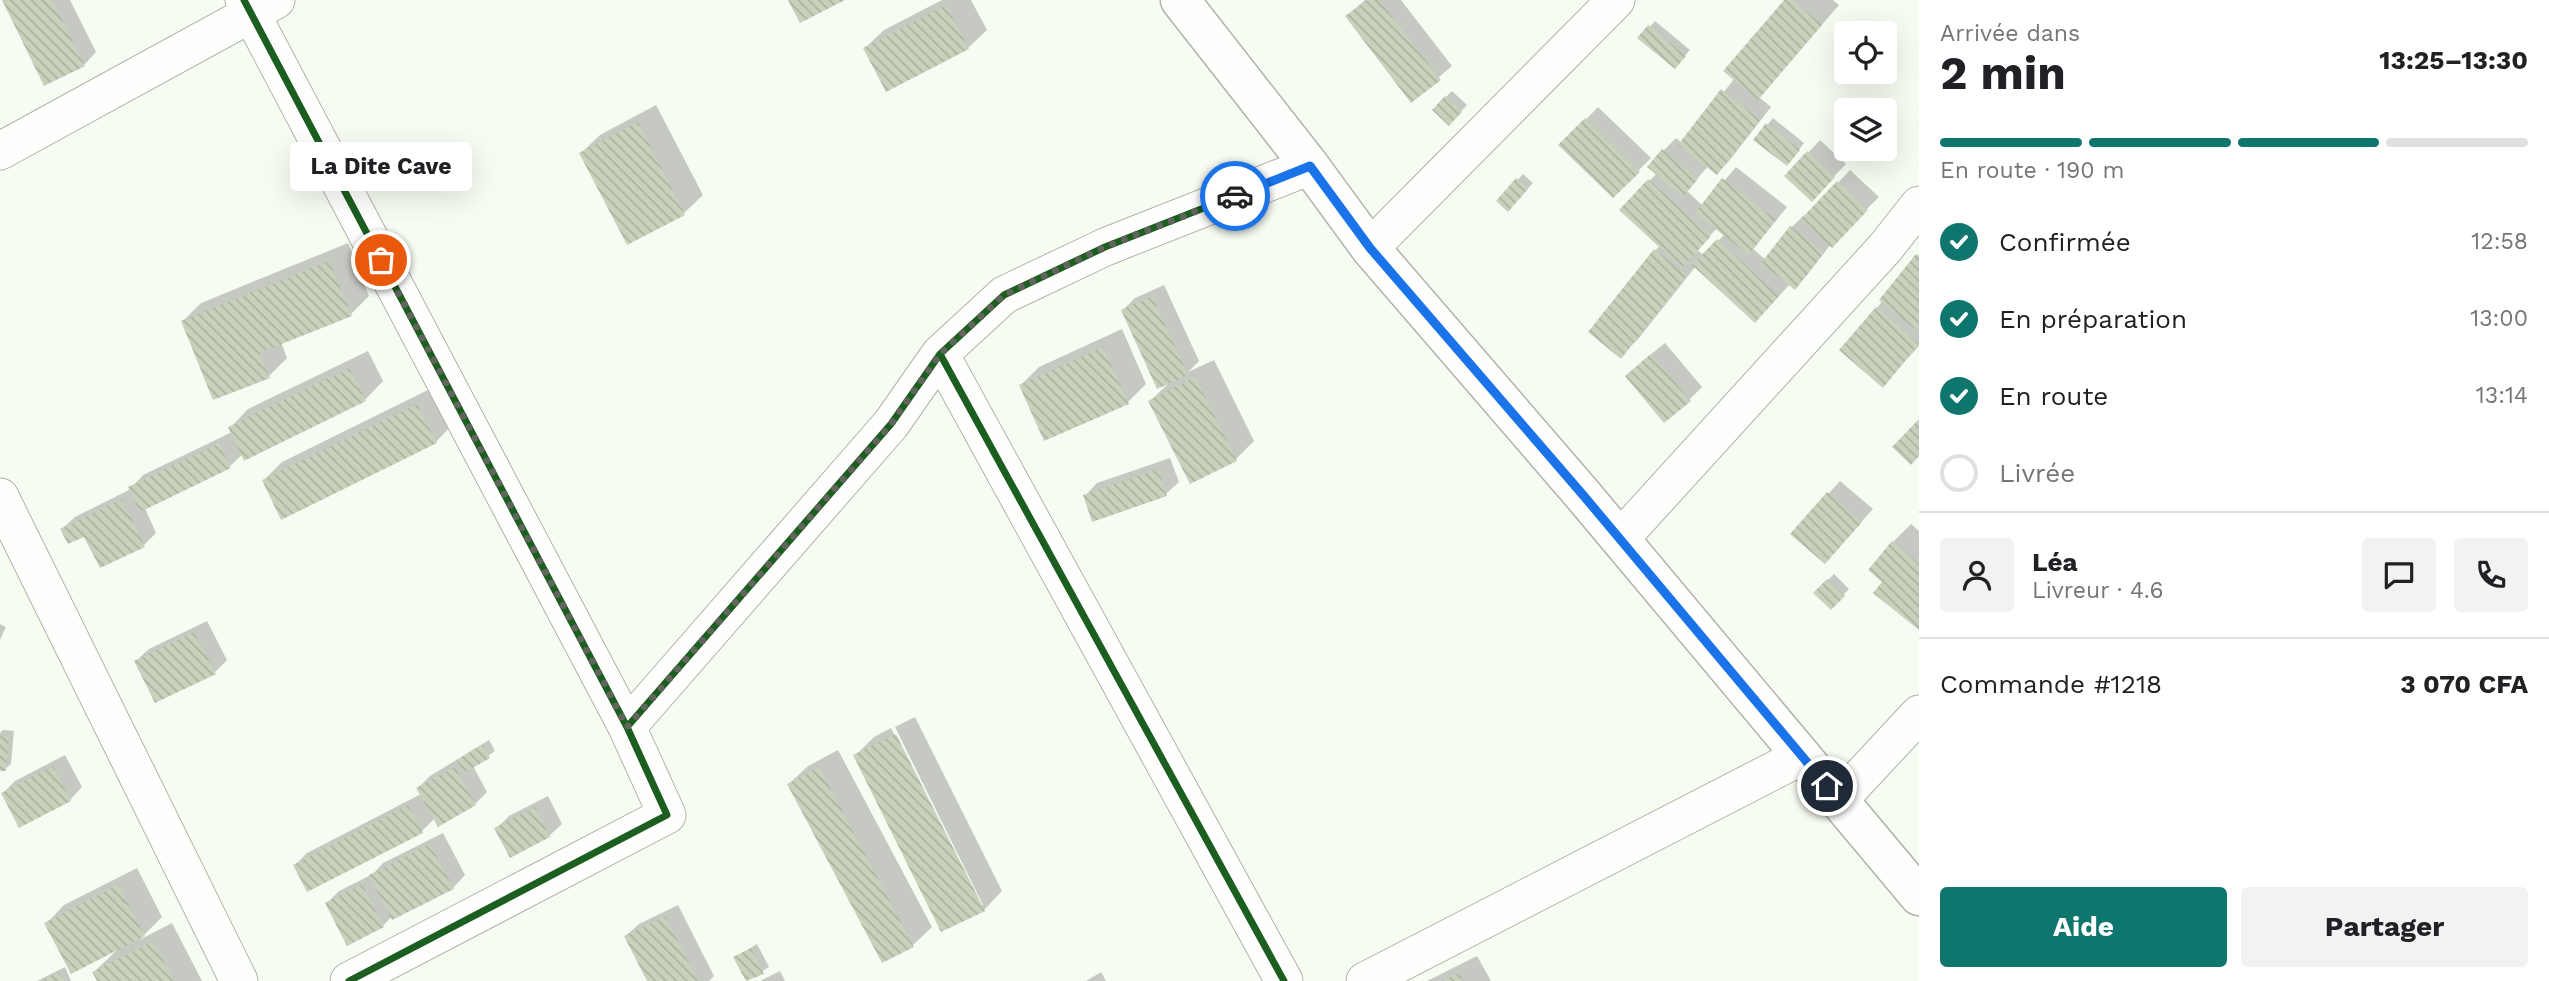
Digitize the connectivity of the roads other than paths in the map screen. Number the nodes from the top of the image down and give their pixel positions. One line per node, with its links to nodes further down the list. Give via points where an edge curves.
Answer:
1 (1180, 0): 5 (main road)
2 (1616, 0): 7 (street)
3 (257, 5): 4 (street); 12 (street)
4 (0, 150)
5 (1310, 166): 7 (main road); 8 (street, via 1105,247 1004,295)
6 (1919, 205): 10 (street)
7 (1370, 248): 10 (main road)
8 (940, 354): 12 (street, via 891,424); 18 (street)
9 (0, 497): 16 (street)
10 (1620, 539): 13 (main road)
11 (1919, 713): 14 (street)
12 (627, 727): 17 (street, via 667,815)
13 (1802, 756): 14 (main road); 19 (street)
14 (1839, 800): 15 (main road)
15 (1919, 896)
16 (239, 981)
17 (349, 981)
18 (1284, 981)
19 (1365, 981)

